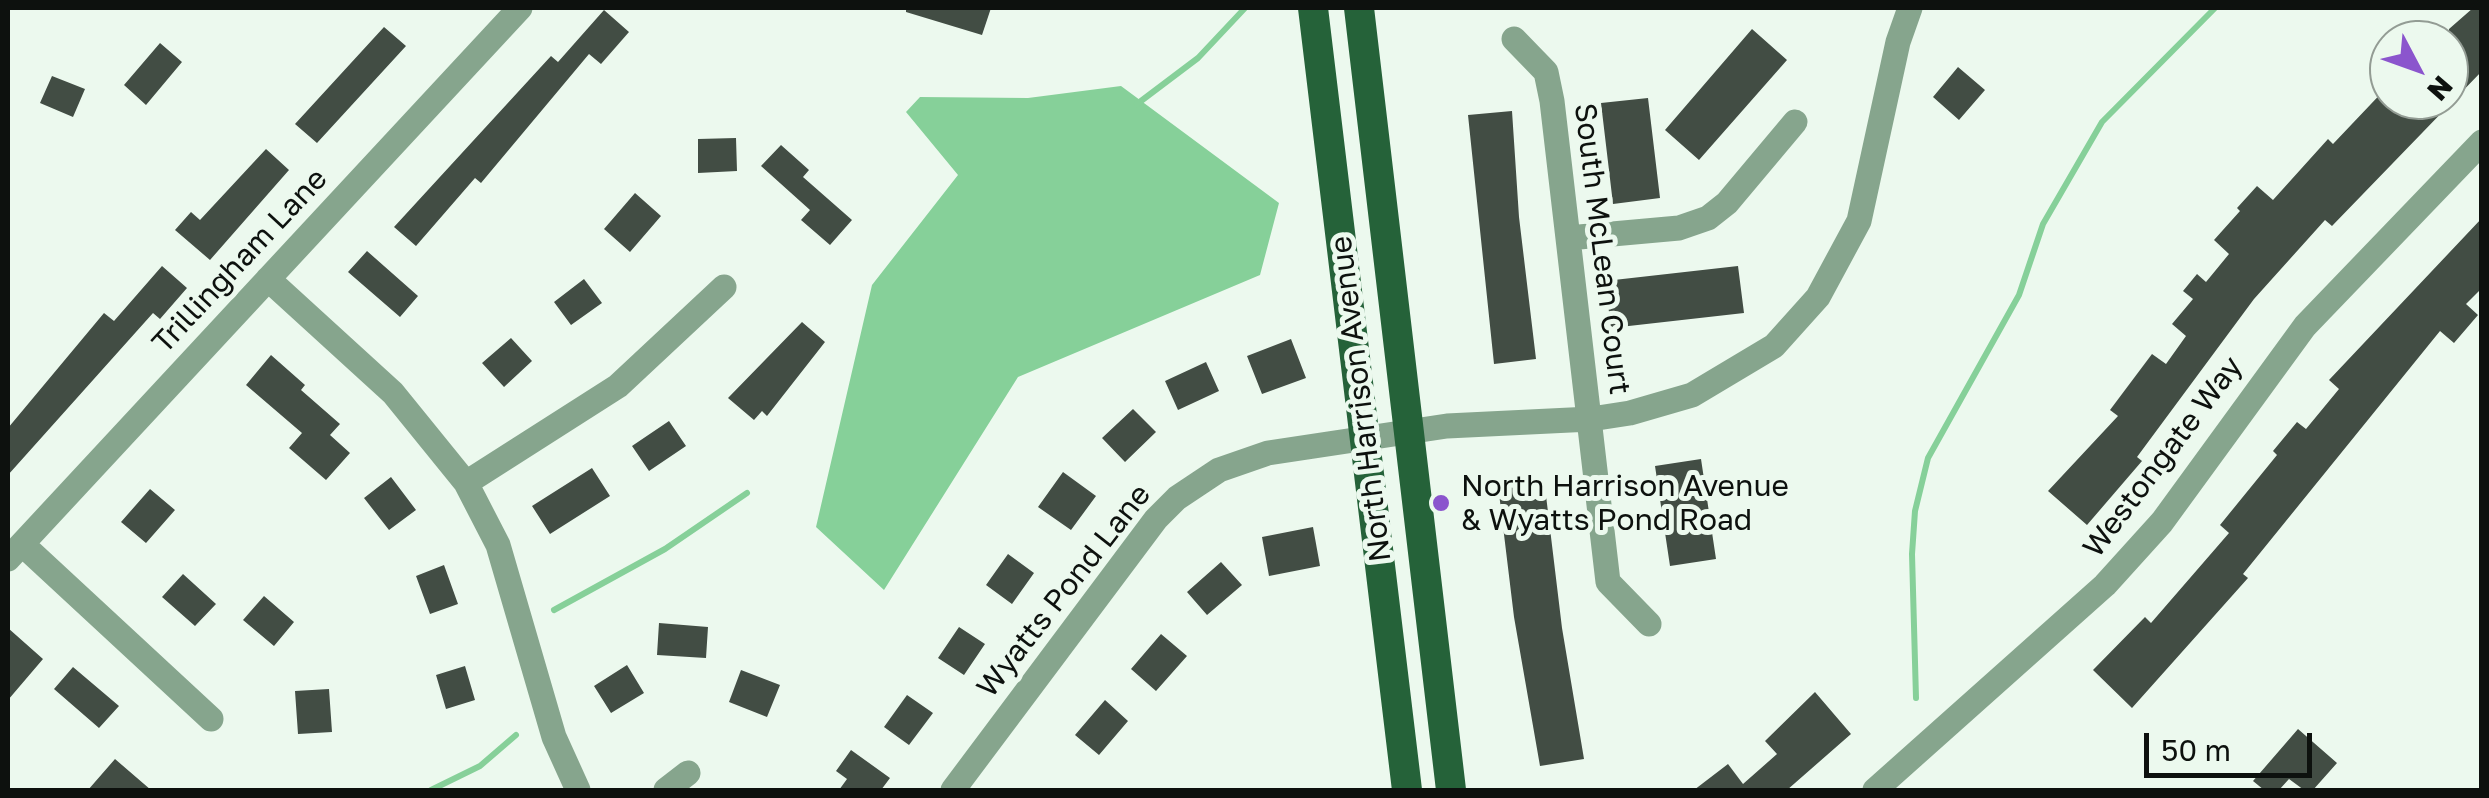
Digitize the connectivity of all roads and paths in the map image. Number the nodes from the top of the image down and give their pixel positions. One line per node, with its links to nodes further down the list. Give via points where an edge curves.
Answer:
1 (520, 8): 9 (street, Trillingham Lane)
2 (1313, 8): 13 (main road, North Harrison Avenue)
3 (1359, 8): 12 (main road, North Harrison Avenue)
4 (1910, 8): 11 (street, Wyatts Pond Lane, via 1864,205 1818,297 1774,346 1719,382 1659,406)
5 (1514, 39): 8 (street, South McLean Court, via 1546,72)
6 (1794, 122): 8 (street, via 1708,218 1679,228)
7 (2482, 142): 24 (street, Westongate Way, via 2305,326 2162,522 2105,585)
8 (1568, 238): 11 (street, South McLean Court)
9 (268, 278): 14 (street, via 393,392); 15 (street, Trillingham Lane)
10 (724, 287): 14 (street, via 618,386)
11 (1591, 419): 12 (street, Wyatts Pond Lane); 16 (street, South McLean Court, via 1608,582)
12 (1408, 433): 13 (street, Wyatts Pond Lane); 23 (main road, North Harrison Avenue)
13 (1367, 440): 21 (street, Wyatts Pond Lane, via 1244,460 1177,498); 22 (main road, North Harrison Avenue)
14 (466, 483): 19 (street, via 498,544 554,737)
15 (15, 552): 17 (street)
16 (1649, 624)
17 (211, 719)
18 (688, 773): 20 (street)
19 (578, 790)
20 (666, 790)
21 (953, 790)
22 (1407, 790)
23 (1451, 790)
24 (1875, 790)

